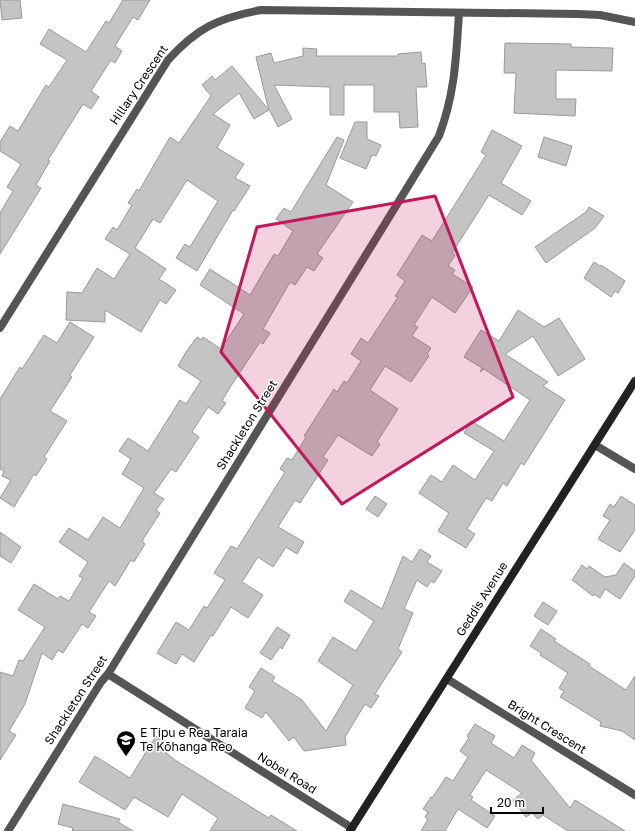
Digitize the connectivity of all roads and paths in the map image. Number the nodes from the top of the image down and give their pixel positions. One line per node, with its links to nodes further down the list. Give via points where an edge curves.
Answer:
1 (459, 13): 2 (street, Hillary Crescent, via 578,14); 3 (street, Hillary Crescent, via 261,10 236,14 199,30 168,60); 7 (street, Shackleton Street, via 453,90 439,136)
2 (635, 22)
3 (0, 328)
4 (635, 381): 5 (street, Geddis Avenue)
5 (595, 445): 6 (street); 8 (street, Geddis Avenue)
6 (635, 469)
7 (108, 674): 10 (street, Nobel Road); 11 (street, Shackleton Street)
8 (446, 680): 9 (street, Bright Crescent); 10 (street, Geddis Avenue)
9 (635, 795)
10 (351, 829)
11 (8, 831)

